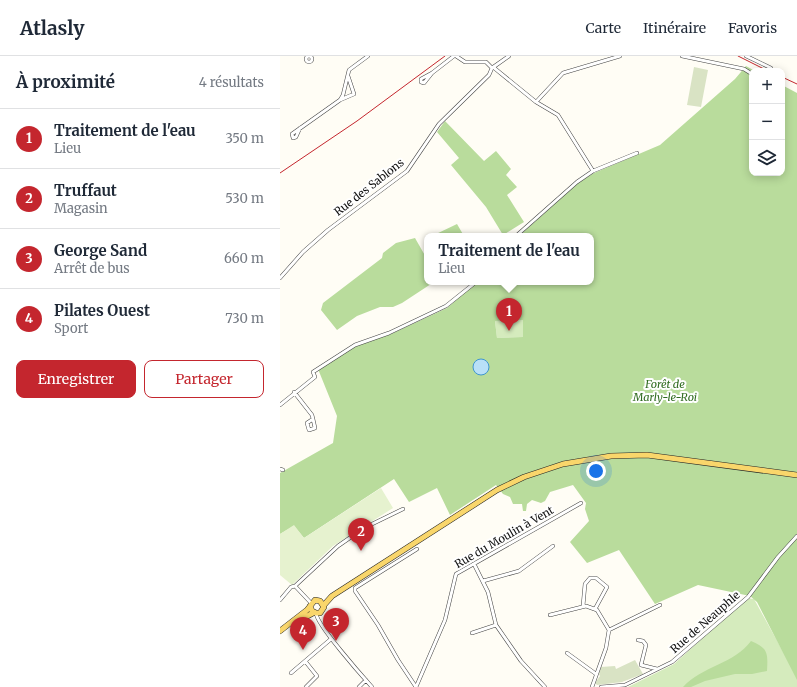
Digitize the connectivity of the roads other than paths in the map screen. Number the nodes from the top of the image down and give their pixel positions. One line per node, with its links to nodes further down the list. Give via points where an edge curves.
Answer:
1 (368, 56): 13 (street, via 353,66)
2 (455, 56): 9 (street, via 465,62 486,62); 12 (street)
3 (509, 56): 9 (street, Rue des Sablons)
4 (604, 56): 8 (street)
5 (620, 56): 8 (street)
6 (682, 56): 11 (street)
7 (746, 56): 10 (street)
8 (605, 60): 15 (street, via 563,73)
9 (493, 67): 15 (street); 20 (street, Rue des Sablons, via 489,75 439,124 407,172 328,230 303,252)
10 (770, 68)
11 (749, 72)
12 (432, 73)
13 (347, 75): 14 (street); 14 (street, via 354,94)
14 (340, 100): 16 (street)
15 (536, 102): 18 (street, via 558,115)
16 (300, 128)
17 (637, 153): 18 (street)
18 (593, 171): 19 (street)
19 (519, 233)
20 (280, 278)
21 (472, 285): 22 (street, via 446,306 389,333 355,345 313,372 315,377)
22 (294, 392): 23 (street); 24 (street, via 305,404)
23 (280, 405)
24 (313, 419)
25 (797, 475): 35 (main road, via 647,455 599,457 559,465 497,490)
26 (581, 503): 31 (street, Rue du Moulin à Vent)
27 (403, 509): 33 (street, via 364,528 338,546)
28 (797, 536): 50 (street, Rue de Neauphle, via 748,597 672,662)
29 (553, 546): 32 (street, via 519,571)
30 (417, 549): 58 (street, via 355,588)
31 (474, 564): 32 (street); 58 (street, Rue du Moulin à Vent, via 455,576 444,623)
32 (483, 581): 42 (street)
33 (295, 586): 34 (street); 36 (street)
34 (280, 600)
35 (322, 603): 36 (main road, via 314,600); 40 (main road, via 322,611)
36 (311, 605): 40 (main road); 43 (main road)
37 (583, 606): 39 (street); 39 (street, via 584,584 590,578 596,578 608,587); 41 (street)
38 (660, 606): 44 (street)
39 (595, 609): 44 (street)
40 (315, 613): 43 (main road); 46 (street, via 319,624)
41 (550, 615)
42 (496, 625): 45 (street); 59 (street, via 521,661)
43 (282, 629)
44 (610, 630): 52 (street)
45 (472, 633)
46 (331, 639): 49 (street); 53 (street)
47 (638, 640): 50 (street, via 646,645 641,665)
48 (567, 653): 52 (street)
49 (305, 661): 51 (street); 55 (street, via 317,676)
50 (658, 669): 54 (street, Rue de Neauphle)
51 (291, 673)
52 (596, 674): 60 (street)
53 (366, 680): 56 (street); 57 (street)
54 (625, 685): 61 (street, Rue de Neauphle); 62 (street)
55 (307, 687)
56 (359, 687)
57 (372, 687)
58 (416, 687)
59 (545, 687)
60 (592, 687)
61 (601, 687)
62 (620, 687)

